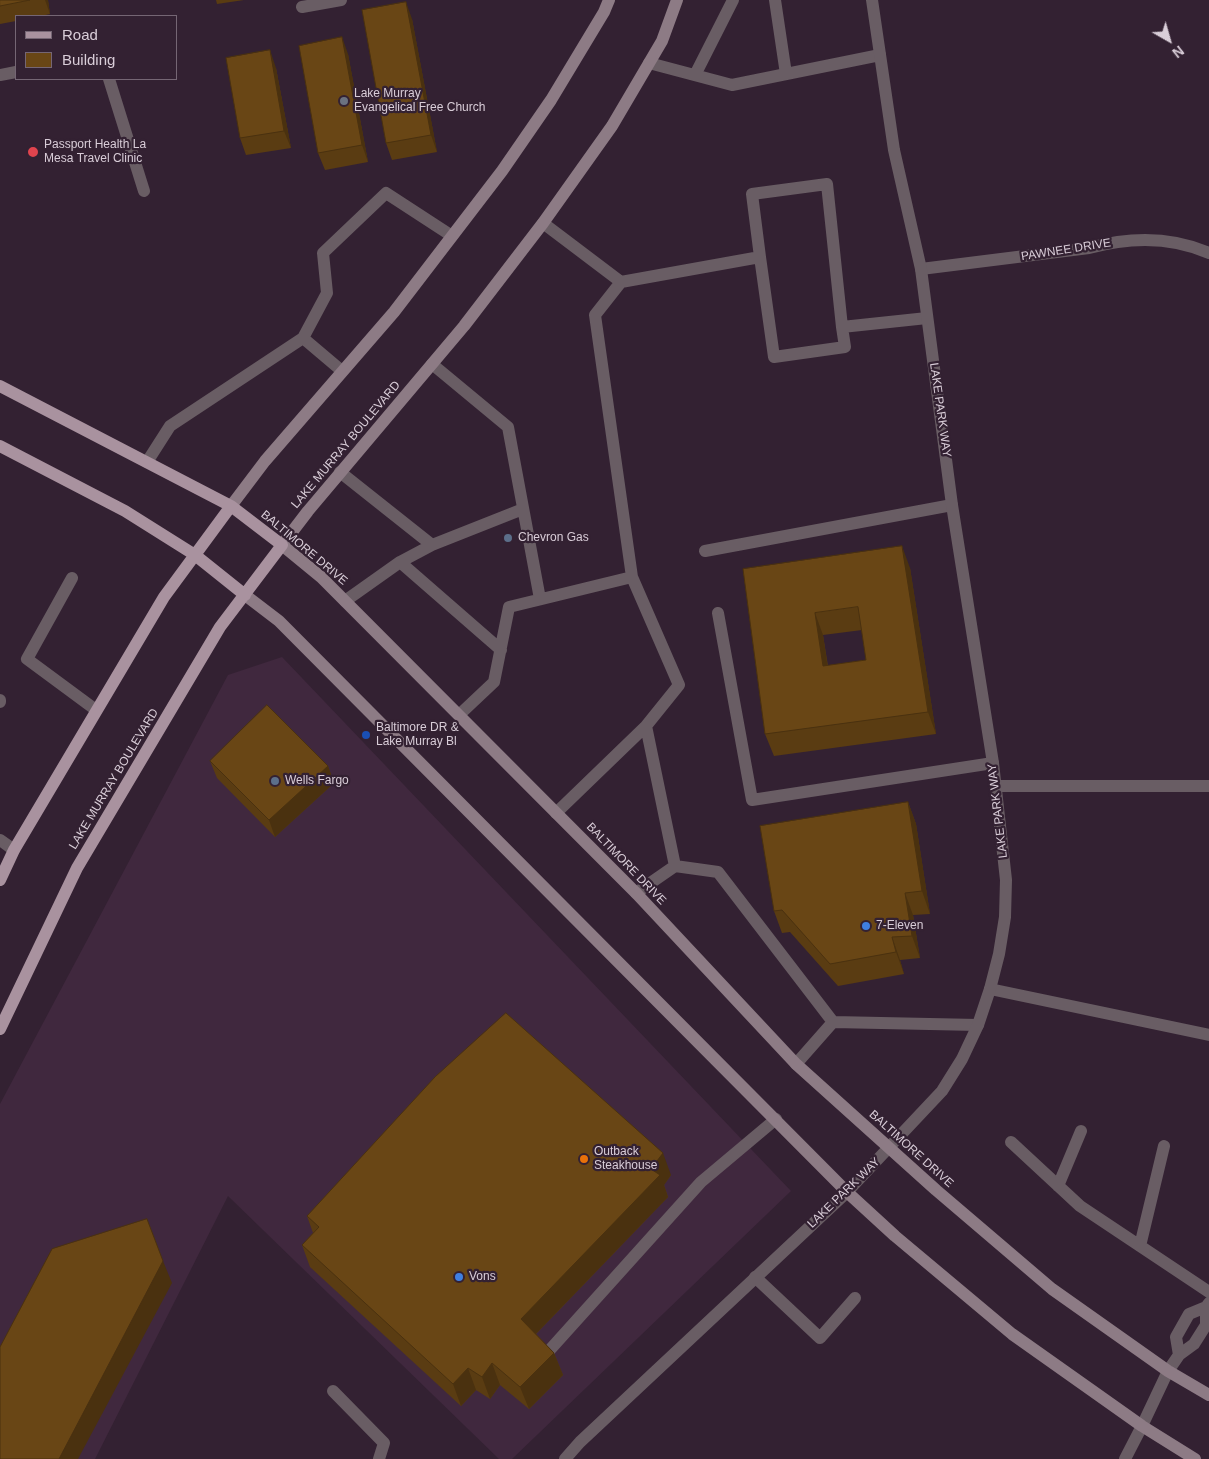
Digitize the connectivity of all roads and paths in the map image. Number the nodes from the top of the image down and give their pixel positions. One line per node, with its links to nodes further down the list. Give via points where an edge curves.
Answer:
1 (341, 0): 7 (street)
2 (608, 0): 17 (main road, via 551,100)
3 (677, 0): 9 (main road, LAKE MURRAY BOULEVARD, via 662,41)
4 (733, 0): 13 (street)
5 (776, 0): 11 (street)
6 (872, 0): 8 (street, LAKE PARK WAY)
7 (302, 7)
8 (880, 55): 11 (street); 20 (street, LAKE PARK WAY, via 894,150)
9 (649, 63): 13 (street); 16 (main road, LAKE MURRAY BOULEVARD, via 612,126)
10 (15, 72): 12 (street)
11 (786, 74): 13 (street, via 732,85)
12 (0, 75)
13 (696, 75)
14 (109, 80): 15 (street)
15 (144, 191)
16 (543, 223): 21 (street); 25 (main road, LAKE MURRAY BOULEVARD)
17 (452, 236): 24 (street, via 386,193 323,253 327,293); 26 (main road, via 394,312)
18 (1209, 253): 20 (street, PAWNEE DRIVE, via 1181,244 1135,240)
19 (760, 257): 21 (street); 23 (street, via 774,357 845,347); 23 (street, via 752,194 827,184)
20 (921, 269): 22 (street, LAKE PARK WAY)
21 (621, 282): 39 (street, via 595,315)
22 (927, 318): 23 (street); 31 (street, LAKE PARK WAY)
23 (842, 327)
24 (303, 338): 26 (street); 29 (street, via 170,426)
25 (432, 364): 30 (main road, LAKE MURRAY BOULEVARD); 33 (street, via 508,426)
26 (342, 371): 32 (main road)
27 (0, 386): 29 (main road, BALTIMORE DRIVE)
28 (0, 446): 37 (main road, via 124,510)
29 (147, 462): 32 (main road, BALTIMORE DRIVE)
30 (340, 472): 34 (main road, LAKE MURRAY BOULEVARD); 35 (street)
31 (952, 505): 36 (street); 49 (street, LAKE PARK WAY)
32 (231, 506): 34 (main road, BALTIMORE DRIVE); 37 (main road)
33 (523, 509): 35 (street); 42 (street)
34 (282, 545): 41 (main road, LAKE MURRAY BOULEVARD); 43 (main road, BALTIMORE DRIVE)
35 (432, 545): 38 (street)
36 (704, 550)
37 (195, 556): 41 (main road); 46 (main road, via 164,597)
38 (400, 562): 43 (street); 45 (street)
39 (632, 577): 42 (street); 48 (street, via 679,685)
40 (72, 578): 46 (street, via 27,659)
41 (245, 595): 61 (main road, LAKE MURRAY BOULEVARD, via 220,627 77,868); 64 (main road, via 278,621)
42 (540, 599): 45 (street, via 509,607)
43 (344, 601): 47 (main road, BALTIMORE DRIVE)
44 (718, 612): 49 (street, via 752,800)
45 (501, 650): 47 (street, via 494,682)
46 (96, 710): 54 (main road)
47 (459, 715): 52 (main road, BALTIMORE DRIVE)
48 (646, 726): 52 (street); 55 (street)
49 (993, 763): 50 (street, LAKE PARK WAY)
50 (996, 786): 51 (street); 58 (street, LAKE PARK WAY, via 1006,880 1005,917)
51 (1209, 786)
52 (556, 813): 57 (main road, BALTIMORE DRIVE)
53 (0, 840): 54 (street)
54 (14, 850): 56 (main road)
55 (675, 866): 57 (street); 59 (street, via 718,872)
56 (0, 880)
57 (636, 893): 63 (main road, BALTIMORE DRIVE)
58 (990, 989): 60 (street, LAKE PARK WAY); 62 (street)
59 (833, 1022): 60 (street); 63 (street)
60 (978, 1025): 68 (street, LAKE PARK WAY, via 942,1092)
61 (0, 1029)
62 (1209, 1035)
63 (796, 1064): 68 (main road, BALTIMORE DRIVE)
64 (776, 1119): 70 (main road); 76 (street, via 701,1182)
65 (1081, 1131): 69 (street)
66 (1011, 1142): 69 (street)
67 (1164, 1146): 71 (street)
68 (890, 1149): 70 (street, LAKE PARK WAY); 78 (main road, BALTIMORE DRIVE, via 1052,1289)
69 (1058, 1186): 71 (street, via 1080,1206)
70 (848, 1192): 72 (street, LAKE PARK WAY); 81 (main road, via 1012,1334)
71 (1140, 1246): 73 (street)
72 (755, 1277): 74 (street, via 820,1338); 83 (street, LAKE PARK WAY)
73 (1209, 1292)
74 (855, 1298)
75 (1208, 1305): 77 (street, via 1206,1325 1194,1344); 77 (street, via 1189,1314 1176,1337)
76 (548, 1353)
77 (1178, 1355): 78 (street)
78 (1168, 1371): 80 (main road, BALTIMORE DRIVE); 81 (street)
79 (333, 1391): 82 (street, via 384,1443)
80 (1209, 1396)
81 (1142, 1426): 84 (street); 85 (main road)
82 (379, 1459)
83 (565, 1459)
84 (1125, 1459)
85 (1195, 1459)

